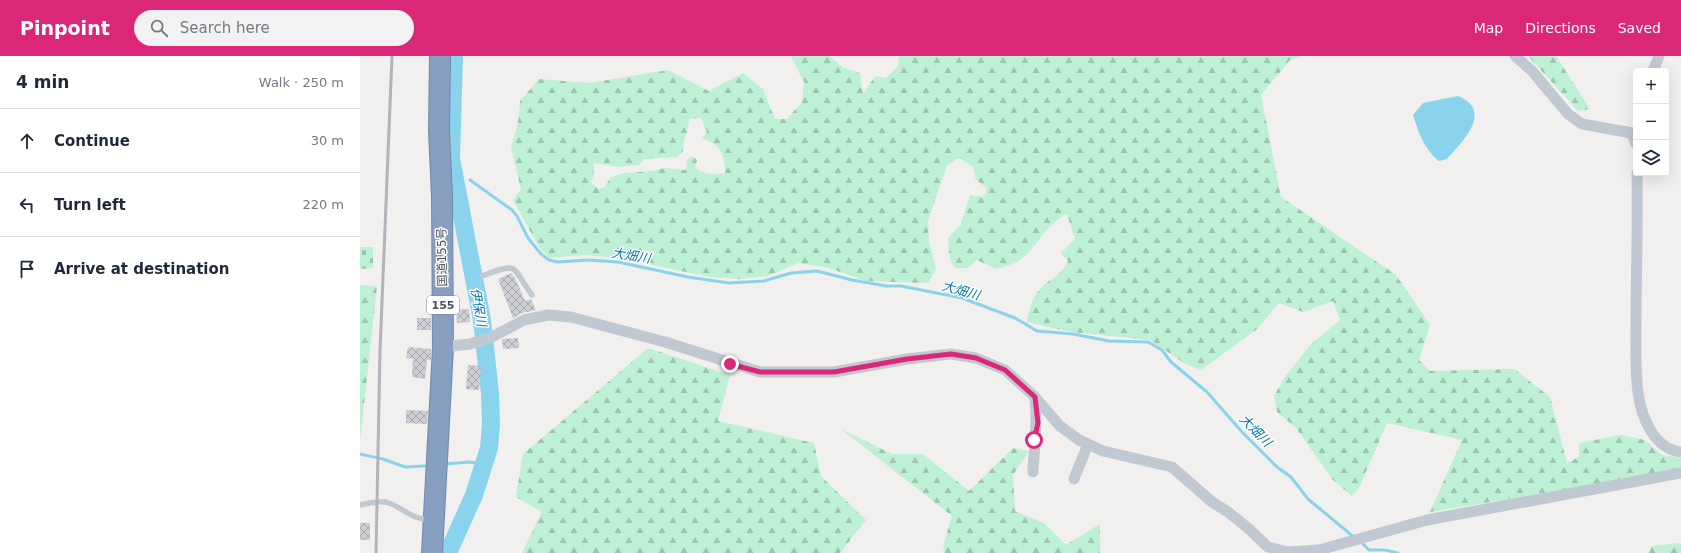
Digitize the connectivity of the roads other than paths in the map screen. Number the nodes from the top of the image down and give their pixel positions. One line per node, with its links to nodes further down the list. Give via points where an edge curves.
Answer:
1 (440, 56): 9 (highway, 国道155号 / 155)
2 (1515, 56): 5 (street, via 1532,71 1568,114 1582,124)
3 (1658, 56): 4 (street)
4 (1654, 68)
5 (1633, 136)
6 (1637, 176): 12 (street, via 1638,393 1644,417 1654,437 1665,446)
7 (482, 276): 8 (lane, via 512,267)
8 (532, 295)
9 (443, 347): 10 (street, via 480,341 524,320 548,315 571,317 665,342 760,372 834,372 951,354 976,358 1005,370); 17 (highway, 国道155号 / 155)
10 (1035, 397): 11 (street, via 1060,426); 13 (street, via 1038,423 1034,440)
11 (1088, 444): 14 (street, via 1103,451 1172,467 1268,546 1288,552 1318,550 1427,520); 15 (street)
12 (1681, 452)
13 (1033, 472)
14 (1681, 473)
15 (1074, 479)
16 (360, 504): 17 (lane, via 388,502 412,515)
17 (433, 518): 18 (highway, 国道155号 / 155)
18 (432, 553)

